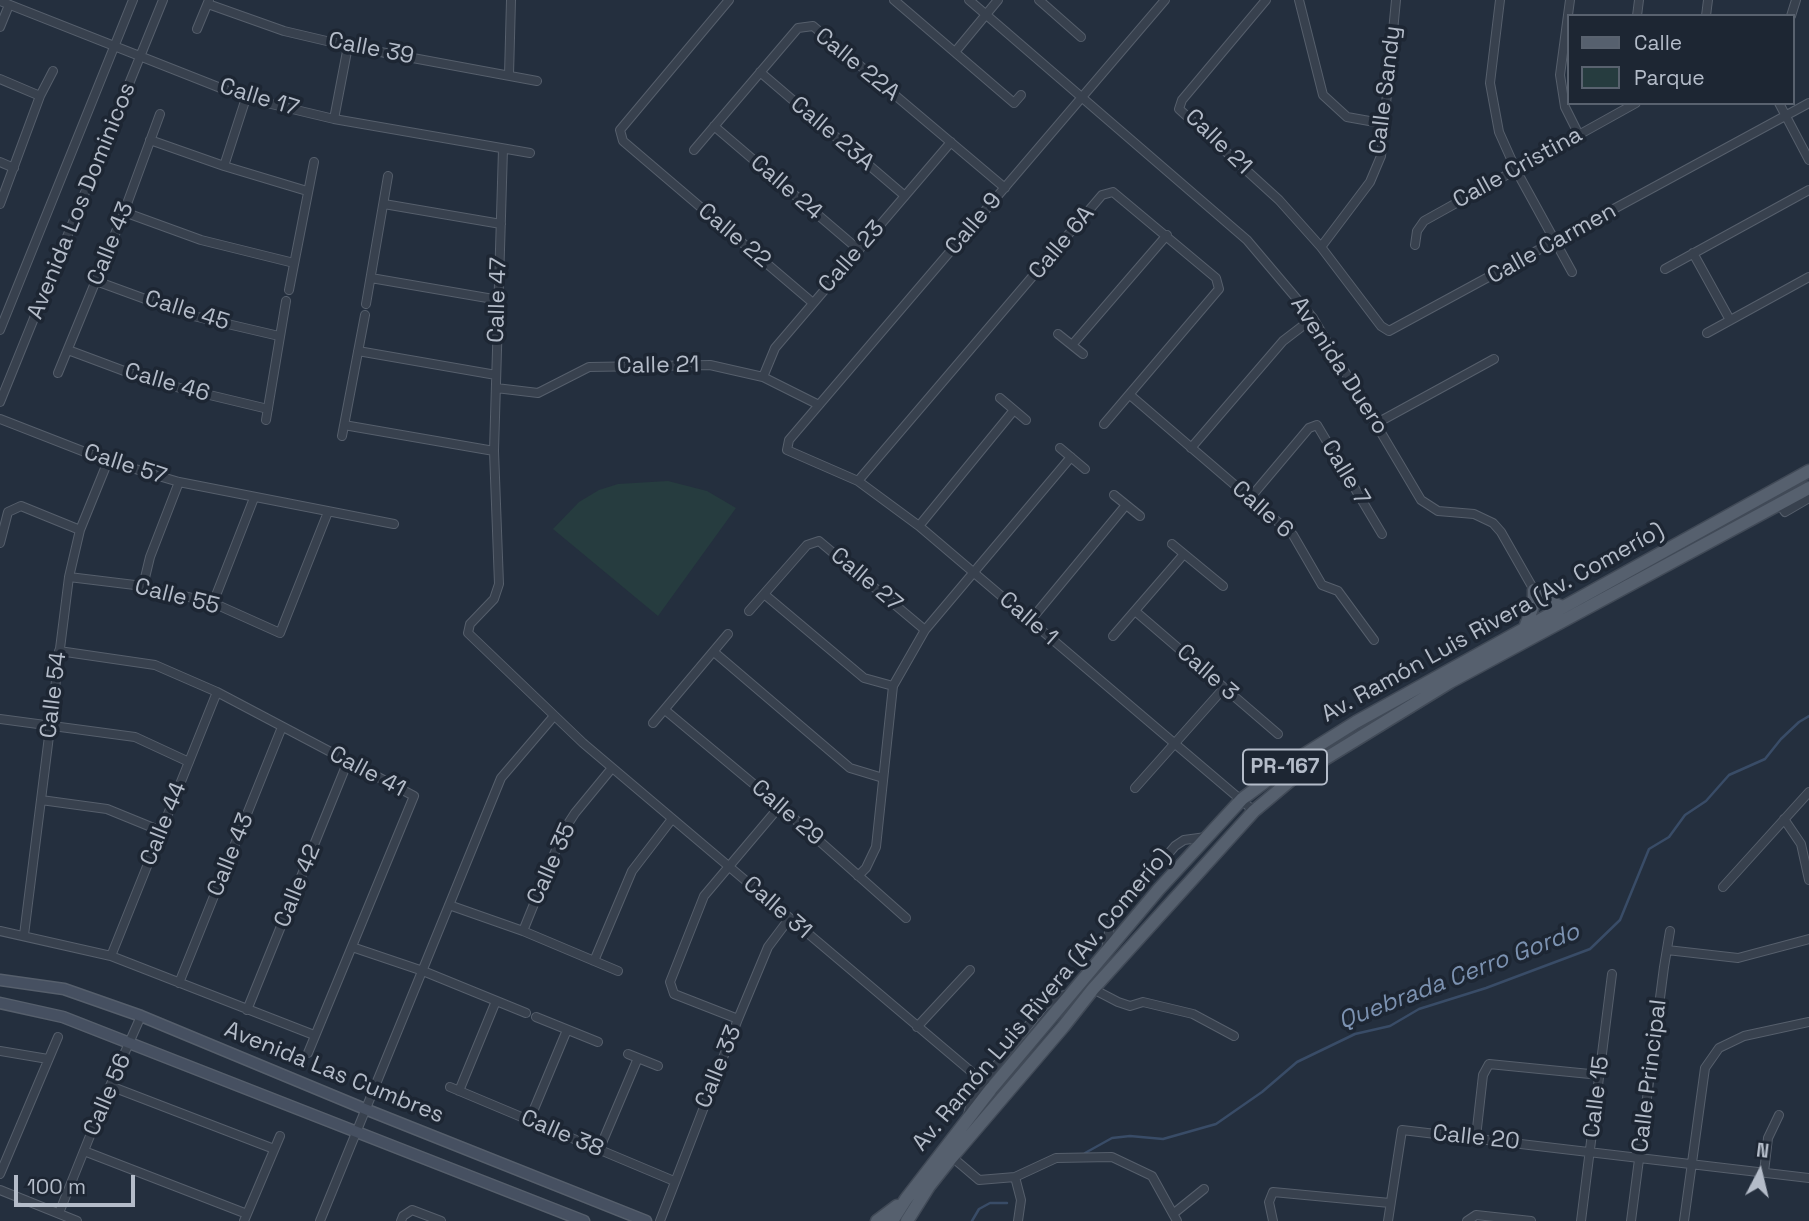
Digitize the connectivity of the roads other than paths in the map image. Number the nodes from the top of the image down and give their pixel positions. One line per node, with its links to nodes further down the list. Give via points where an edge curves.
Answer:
1 (133, 0): 22 (street, Avenida Los Dominicos)
2 (163, 0): 25 (street, Avenida Los Dominicos)
3 (511, 0): 28 (street)
4 (729, 0): 79 (street, Calle 22, via 620,130 623,141)
5 (894, 0): 24 (street)
6 (969, 0): 17 (street, Avenida Duero)
7 (998, 0): 17 (street)
8 (1039, 0): 21 (street)
9 (1165, 0): 33 (street, Calle 9)
10 (1266, 0): 67 (street, Calle 21, via 1180,108 1279,200)
11 (1299, 0): 41 (street, via 1322,95 1347,117)
12 (1396, 0): 41 (street, Calle Sandy)
13 (1500, 0): 54 (street, via 1490,83 1499,132)
14 (0, 1): 16 (street, Calle 17)
15 (208, 2): 20 (street); 23 (street, Calle 39, via 284,31)
16 (9, 5): 19 (street); 22 (street, Calle 17)
17 (986, 14): 24 (street); 33 (street, Avenida Duero)
18 (1568, 15): 43 (street, via 1560,75 1565,107)
19 (0, 27)
20 (197, 29)
21 (1082, 37)
22 (115, 45): 25 (street, Calle 17); 84 (street, Avenida Los Dominicos)
23 (348, 46): 28 (street, Calle 39); 40 (street)
24 (955, 52): 31 (street, via 1014,103)
25 (141, 56): 34 (street, Calle 17); 99 (street, Avenida Los Dominicos)
26 (53, 71): 32 (street)
27 (760, 72): 42 (street, Calle 22A); 45 (street, Calle 22A, via 798,28 813,26); 59 (street, Calle 23A)
28 (509, 75): 30 (street, Calle 39)
29 (0, 79): 32 (street)
30 (537, 81)
31 (1021, 94)
32 (40, 96): 53 (street)
33 (1083, 97): 56 (street, Calle 9); 82 (street, Avenida Duero, via 1247,240)
34 (246, 98): 40 (street, Calle 17); 52 (street)
35 (1809, 103): 39 (street, Calle Carmen)
36 (1632, 105): 43 (street, Calle Cristina)
37 (1780, 105): 39 (street)
38 (160, 114): 44 (street, Calle 43)
39 (1785, 116): 49 (street); 65 (street, Calle Carmen)
40 (334, 119): 46 (street, Calle 17)
41 (1385, 124): 67 (street, Calle Sandy, via 1381,156 1370,182)
42 (714, 126): 47 (street, Calle 22A); 68 (street, Calle 24)
43 (1579, 135): 54 (street, Calle Cristina)
44 (150, 140): 52 (street); 62 (street, Calle 43)
45 (951, 142): 56 (street, Calle 22A); 59 (street, Calle 23)
46 (503, 149): 48 (street, Calle 17); 63 (street, Calle 47)
47 (694, 150)
48 (530, 153)
49 (1809, 160)
50 (0, 162): 53 (street)
51 (314, 162): 58 (street)
52 (224, 166): 58 (street)
53 (14, 168): 60 (street)
54 (1516, 170): 65 (street); 66 (street, Calle Cristina, via 1424,221)
55 (388, 176): 61 (street)
56 (1005, 188): 100 (street, Calle 9)
57 (1809, 190): 69 (street)
58 (307, 191): 70 (street)
59 (905, 196): 68 (street, Calle 23)
60 (0, 204)
61 (384, 204): 63 (street); 74 (street)
62 (124, 212): 70 (street, via 201,240); 75 (street, Calle 43)
63 (500, 224): 77 (street, Calle 47)
64 (1167, 235): 88 (street); 97 (street, Calle 6A, via 1216,278 1219,289); 118 (street, Calle 6A, via 1113,192 1102,195)
65 (1556, 242): 67 (street, Calle Carmen, via 1389,331); 72 (street)
66 (1415, 245)
67 (1321, 247)
68 (859, 250): 79 (street, Calle 23)
69 (1693, 253): 71 (street); 83 (street)
70 (294, 264): 76 (street)
71 (1665, 269)
72 (1572, 272)
73 (1809, 277): 83 (street)
74 (371, 278): 77 (street); 80 (street)
75 (96, 281): 87 (street, Calle 45, via 189,316); 89 (street, Calle 43)
76 (289, 290)
77 (499, 300): 94 (street, Calle 47)
78 (286, 301): 87 (street)
79 (813, 303): 95 (street, Calle 23, via 775,348)
80 (366, 304)
81 (365, 314): 90 (street)
82 (1312, 318): 107 (street, Avenida Duero); 111 (street, via 1283,341)
83 (1730, 320): 85 (street)
84 (0, 330)
85 (1707, 333)
86 (1058, 334): 88 (street)
87 (279, 336): 101 (street)
88 (1072, 345): 91 (street)
89 (68, 350): 93 (street, Calle 43); 101 (street, Calle 46, via 151,382)
90 (358, 351): 94 (street); 108 (street)
91 (1083, 354)
92 (1494, 359): 107 (street)
93 (58, 373)
94 (496, 375): 96 (street, Calle 47)
95 (763, 377): 96 (street, Calle 21, via 710,365 589,367 538,393); 100 (street, Calle 21)
96 (496, 387): 113 (street, Calle 47)
97 (1130, 395): 106 (street, Calle 6A); 111 (street, Calle 6)
98 (1000, 398): 102 (street)
99 (0, 402)
100 (820, 405): 112 (street, Calle 9, via 789,440)
101 (268, 409): 104 (street)
102 (1014, 410): 105 (street); 130 (street)
103 (0, 419): 115 (street, Calle 57)
104 (266, 420)
105 (1026, 420)
106 (1104, 424)
107 (1377, 424): 140 (street, Avenida Duero, via 1421,500 1438,512 1474,514 1493,523)
108 (344, 425): 109 (street); 113 (street)
109 (342, 436)
110 (1060, 448): 114 (street)
111 (1191, 448): 123 (street, Calle 6)
112 (787, 450): 118 (street, Calle 1)
113 (494, 451): 158 (street, Calle 31, via 499,584 494,599 470,624 468,633)
114 (1071, 457): 116 (street); 136 (street)
115 (108, 461): 119 (street, Calle 57); 131 (street, Calle 54)
116 (1085, 469)
117 (1809, 471): 143 (main road, Av. Ramón Luis Rivera (Av. Comerío) / PR-167)
118 (858, 481): 130 (street, Calle 1)
119 (179, 482): 122 (street, Calle 57); 138 (street)
120 (1809, 488): 126 (main road, Av. Ramón Luis Rivera (Av. Comerío) / PR-167)
121 (1114, 495): 125 (street)
122 (254, 498): 127 (street, Calle 57); 142 (street)
123 (1250, 498): 132 (street, Calle 7, via 1309,428 1317,425); 151 (street, Calle 6, via 1293,536 1322,585 1338,591)
124 (1809, 498): 126 (street, via 1785,512)
125 (1126, 505): 128 (street); 146 (street)
126 (1780, 505): 174 (main road, Av. Ramón Luis Rivera (Av. Comerío) / PR-167, via 1450,682 1292,779)
127 (328, 512): 129 (street, Calle 57); 142 (street, Calle 55, via 280,633)
128 (1140, 516)
129 (394, 524)
130 (919, 526): 136 (street, Calle 1)
131 (80, 530): 133 (street, via 21,506 8,512); 137 (street, Calle 54)
132 (1382, 534)
133 (0, 543)
134 (1172, 544): 135 (street)
135 (1184, 554): 139 (street); 145 (street)
136 (974, 573): 146 (street, Calle 1); 148 (street)
137 (69, 577): 138 (street, Calle 55); 152 (street, Calle 54)
138 (143, 586): 142 (street, Calle 55)
139 (1223, 586)
140 (1534, 590): 143 (main road, via 1542,600); 147 (main road)
141 (764, 594): 144 (street, Calle 27); 148 (street, Calle 27, via 807,545 819,541); 154 (street, via 864,678)
142 (213, 603)
143 (1563, 607): 147 (main road, Av. Ramón Luis Rivera (Av. Comerío) / PR-167)
144 (749, 611)
145 (1135, 611): 150 (street); 155 (street, Calle 3)
146 (1030, 621): 164 (street, Calle 1)
147 (1525, 628): 171 (main road, Av. Ramón Luis Rivera (Av. Comerío) / PR-167, via 1356,722)
148 (925, 630): 154 (street)
149 (729, 634): 153 (street)
150 (1113, 636)
151 (1374, 640)
152 (59, 651): 156 (street, Calle 41, via 155,664); 161 (street, Calle 54)
153 (715, 652): 157 (street); 168 (street, via 850,768)
154 (893, 686): 168 (street)
155 (1224, 688): 163 (street, Calle 3); 164 (street)
156 (217, 692): 162 (street, Calle 41); 166 (street, Calle 44)
157 (665, 710): 160 (street); 173 (street, Calle 29)
158 (554, 716): 167 (street, Calle 31); 182 (street, via 501,778)
159 (0, 719): 161 (street)
160 (653, 723)
161 (50, 725): 166 (street, via 135,737); 172 (street, Calle 54)
162 (282, 727): 165 (street, Calle 41); 199 (street, Calle 43)
163 (1278, 734)
164 (1174, 744): 169 (street); 171 (street, Calle 1)
165 (348, 761): 190 (street, Calle 41, via 414,796); 203 (street, Calle 42)
166 (189, 762): 177 (street, Calle 44)
167 (612, 768): 175 (street, Calle 31); 186 (street, Calle 35, via 564,830)
168 (883, 778): 179 (street, via 876,847)
169 (1135, 788)
170 (1809, 792): 176 (street)
171 (1242, 799): 174 (street, Calle 1); 224 (main road, Av. Ramón Luis Rivera (Av. Comerío) / PR-167)
172 (41, 800): 177 (street, via 107,809); 188 (street, Calle 54)
173 (780, 806): 178 (street); 179 (street, Calle 29)
174 (1254, 811): 200 (main road, Av. Ramón Luis Rivera (Av. Comerío) / PR-167)
175 (672, 819): 178 (street, Calle 31); 193 (street, via 632,871)
176 (1784, 819): 180 (street, via 1801,844); 181 (street)
177 (161, 831): 192 (street, Calle 44)
178 (729, 867): 184 (street, Calle 31); 207 (street, via 698,907 670,982 674,994)
179 (858, 876): 183 (street, Calle 29)
180 (1809, 880)
181 (1723, 887)
182 (449, 905): 186 (street); 195 (street)
183 (906, 918)
184 (789, 919): 207 (street, Calle 33, via 768,947); 209 (street, Calle 31)
185 (0, 931): 188 (street)
186 (523, 931): 193 (street)
187 (1670, 931): 191 (street, Calle Principal)
188 (24, 935): 192 (street)
189 (1809, 939): 191 (street, via 1738,958)
190 (352, 947): 195 (street); 211 (street, Calle 41)
191 (1667, 950): 237 (street, Calle Principal)
192 (111, 956): 199 (street)
193 (594, 961): 196 (street)
194 (970, 970): 209 (street)
195 (423, 971): 201 (street); 226 (street)
196 (618, 971)
197 (1612, 974): 222 (street, Calle 15)
198 (0, 979): 205 (street, Avenida Las Cumbres, via 64,989)
199 (180, 983): 203 (street)
200 (1093, 989): 212 (street, via 1130,1006 1143,1002 1194,1014); 225 (main road, Av. Ramón Luis Rivera (Av. Comerío) / PR-167)
201 (496, 1001): 204 (street); 228 (street, Calle 38, via 454,1089)
202 (0, 1003): 214 (street, Avenida Las Cumbres, via 63,1017)
203 (247, 1010): 211 (street)
204 (526, 1013)
205 (141, 1016): 214 (street, Calle 56); 226 (street, Avenida Las Cumbres)
206 (536, 1017): 210 (street)
207 (738, 1019): 243 (street, Calle 33)
208 (1809, 1022): 238 (street, via 1744,1036 1719,1048 1705,1068)
209 (917, 1027): 224 (street, Calle 31)
210 (567, 1030): 215 (street); 228 (street)
211 (314, 1035): 217 (street, Calle 41)
212 (1234, 1036)
213 (58, 1037): 220 (street)
214 (130, 1042): 223 (street, Calle 56); 229 (street, Avenida Las Cumbres)
215 (598, 1042)
216 (0, 1051): 220 (street)
217 (308, 1053)
218 (628, 1054): 219 (street)
219 (638, 1058): 221 (street); 233 (street)
220 (48, 1059): 240 (street)
221 (658, 1066)
222 (1600, 1075): 231 (street, via 1489,1064 1483,1075); 235 (street, Calle 15)
223 (110, 1086): 232 (street); 234 (street, Calle 56)
224 (987, 1086): 225 (street, Calle 31); 246 (main road, Av. Ramón Luis Rivera (Av. Comerío) / PR-167, via 966,1122)
225 (1002, 1098): 236 (main road, Av. Ramón Luis Rivera (Av. Comerío) / PR-167)
226 (365, 1109): 229 (street); 256 (street, Avenida Las Cumbres)
227 (1779, 1115): 239 (street, via 1768,1138)
228 (529, 1121): 233 (street, Calle 38)
229 (356, 1132): 252 (street); 255 (street, Avenida Las Cumbres)
230 (280, 1136): 232 (street)
231 (1476, 1137): 235 (street, Calle 20); 247 (street, Calle 20, via 1402,1130)
232 (274, 1149): 249 (street)
233 (600, 1150): 243 (street, Calle 38)
234 (84, 1151): 248 (street, Calle 56); 249 (street)
235 (1590, 1151): 237 (street, Calle 20); 266 (street, Calle 15)
236 (952, 1157): 241 (street, via 979,1180); 260 (main road, Av. Ramón Luis Rivera (Av. Comerío) / PR-167)
237 (1640, 1158): 238 (street); 267 (street, Calle Principal)
238 (1691, 1163): 239 (street); 268 (street)
239 (1764, 1172): 242 (street)
240 (0, 1174)
241 (1014, 1177): 250 (street, via 1056,1158 1112,1157 1152,1177); 261 (street, via 1021,1200)
242 (1809, 1178)
243 (674, 1181): 257 (street, Calle 33)
244 (1204, 1189): 250 (street)
245 (0, 1190): 248 (street)
246 (906, 1199): 258 (main road); 259 (main road, Av. Ramón Luis Rivera (Av. Comerío) / PR-167)
247 (1390, 1203): 262 (street, via 1273,1192 1269,1202); 263 (street, Calle 20)
248 (59, 1213): 251 (street)
249 (246, 1217)
250 (1175, 1218)
251 (77, 1221)
252 (320, 1221)
253 (401, 1221): 254 (street, via 412,1210)
254 (442, 1221)
255 (584, 1221)
256 (646, 1221)
257 (660, 1221)
258 (877, 1221)
259 (892, 1221)
260 (907, 1221)
261 (1018, 1221)
262 (1273, 1221)
263 (1388, 1221)
264 (1467, 1221): 265 (street, via 1476,1215)
265 (1531, 1221)
266 (1581, 1221)
267 (1631, 1221)
268 (1684, 1221)

